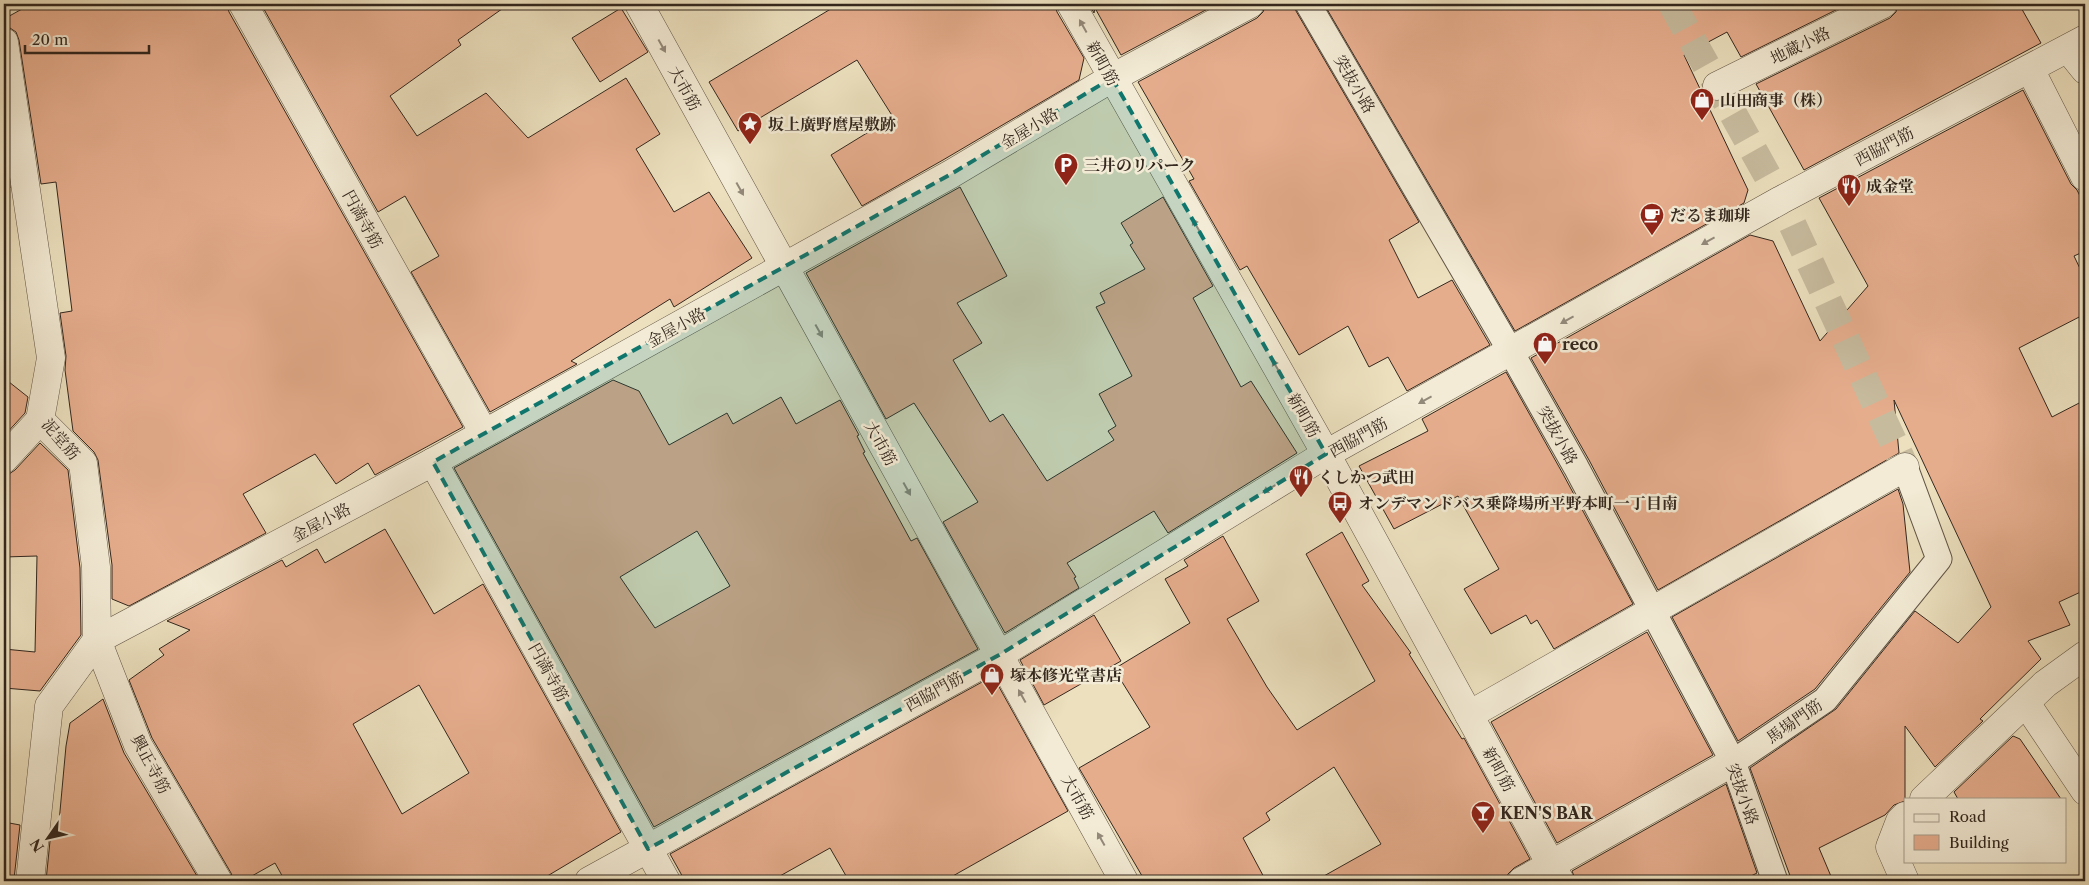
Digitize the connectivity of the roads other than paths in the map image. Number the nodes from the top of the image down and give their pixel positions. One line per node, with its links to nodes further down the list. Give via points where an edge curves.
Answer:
1 (243, 4): 17 (street, 円満寺筋)
2 (639, 4): 14 (street, 大市筋, one-way to 14)
3 (1070, 4): 11 (street, 新町筋, one-way to 3)
4 (1250, 4): 11 (street, 金屋小路)
5 (1308, 4): 15 (lane, 突抜小路)
6 (1883, 4): 12 (street, 地蔵小路)
7 (4, 42): 16 (street, 泥堂筋, via 51,358)
8 (2077, 44): 9 (street, 西脇門筋); 10 (street)
9 (2030, 69): 13 (street); 15 (street, 西脇門筋, one-way to 15, via 1782,200)
10 (2085, 70)
11 (1112, 78): 14 (street, 金屋小路); 18 (street, 新町筋, one-way to 11)
12 (1717, 86)
13 (2085, 177)
14 (784, 268): 17 (street, 金屋小路); 24 (street, 大市筋, one-way to 24)
15 (1511, 352): 18 (street, 西脇門筋, one-way to 18); 22 (lane, 突抜小路)
16 (40, 420): 19 (street); 23 (street, 泥堂筋, via 83,463 96,567)
17 (484, 434): 20 (street, 金屋小路)
18 (1326, 454): 24 (street, 西脇門筋, one-way to 24); 27 (street, 新町筋)
19 (4, 459)
20 (433, 462): 23 (street, 金屋小路); 32 (street, 円満寺筋)
21 (1906, 467): 22 (street); 28 (lane, 馬場門筋, via 1939,559 1825,700)
22 (1652, 611): 27 (street); 28 (lane, 突抜小路)
23 (97, 640): 34 (street, via 49,706); 35 (street, 興正寺筋, via 138,745)
24 (999, 655): 32 (street, 西脇門筋); 38 (street, 大市筋, one-way to 24)
25 (2085, 655): 26 (street, via 2045,684)
26 (2026, 703): 29 (street); 30 (street)
27 (1469, 715): 33 (street, 新町筋)
28 (1733, 762): 33 (street, 馬場門筋); 40 (lane, 突抜小路)
29 (2085, 791)
30 (1925, 798)
31 (1904, 817): 41 (street, via 1890,847)
32 (648, 849): 36 (street, 西脇門筋); 37 (street, 円満寺筋)
33 (1556, 873): 39 (street, 馬場門筋)
34 (30, 881)
35 (218, 881)
36 (589, 881)
37 (666, 881)
38 (1124, 881)
39 (1522, 881)
40 (1775, 881)
41 (1905, 881)

